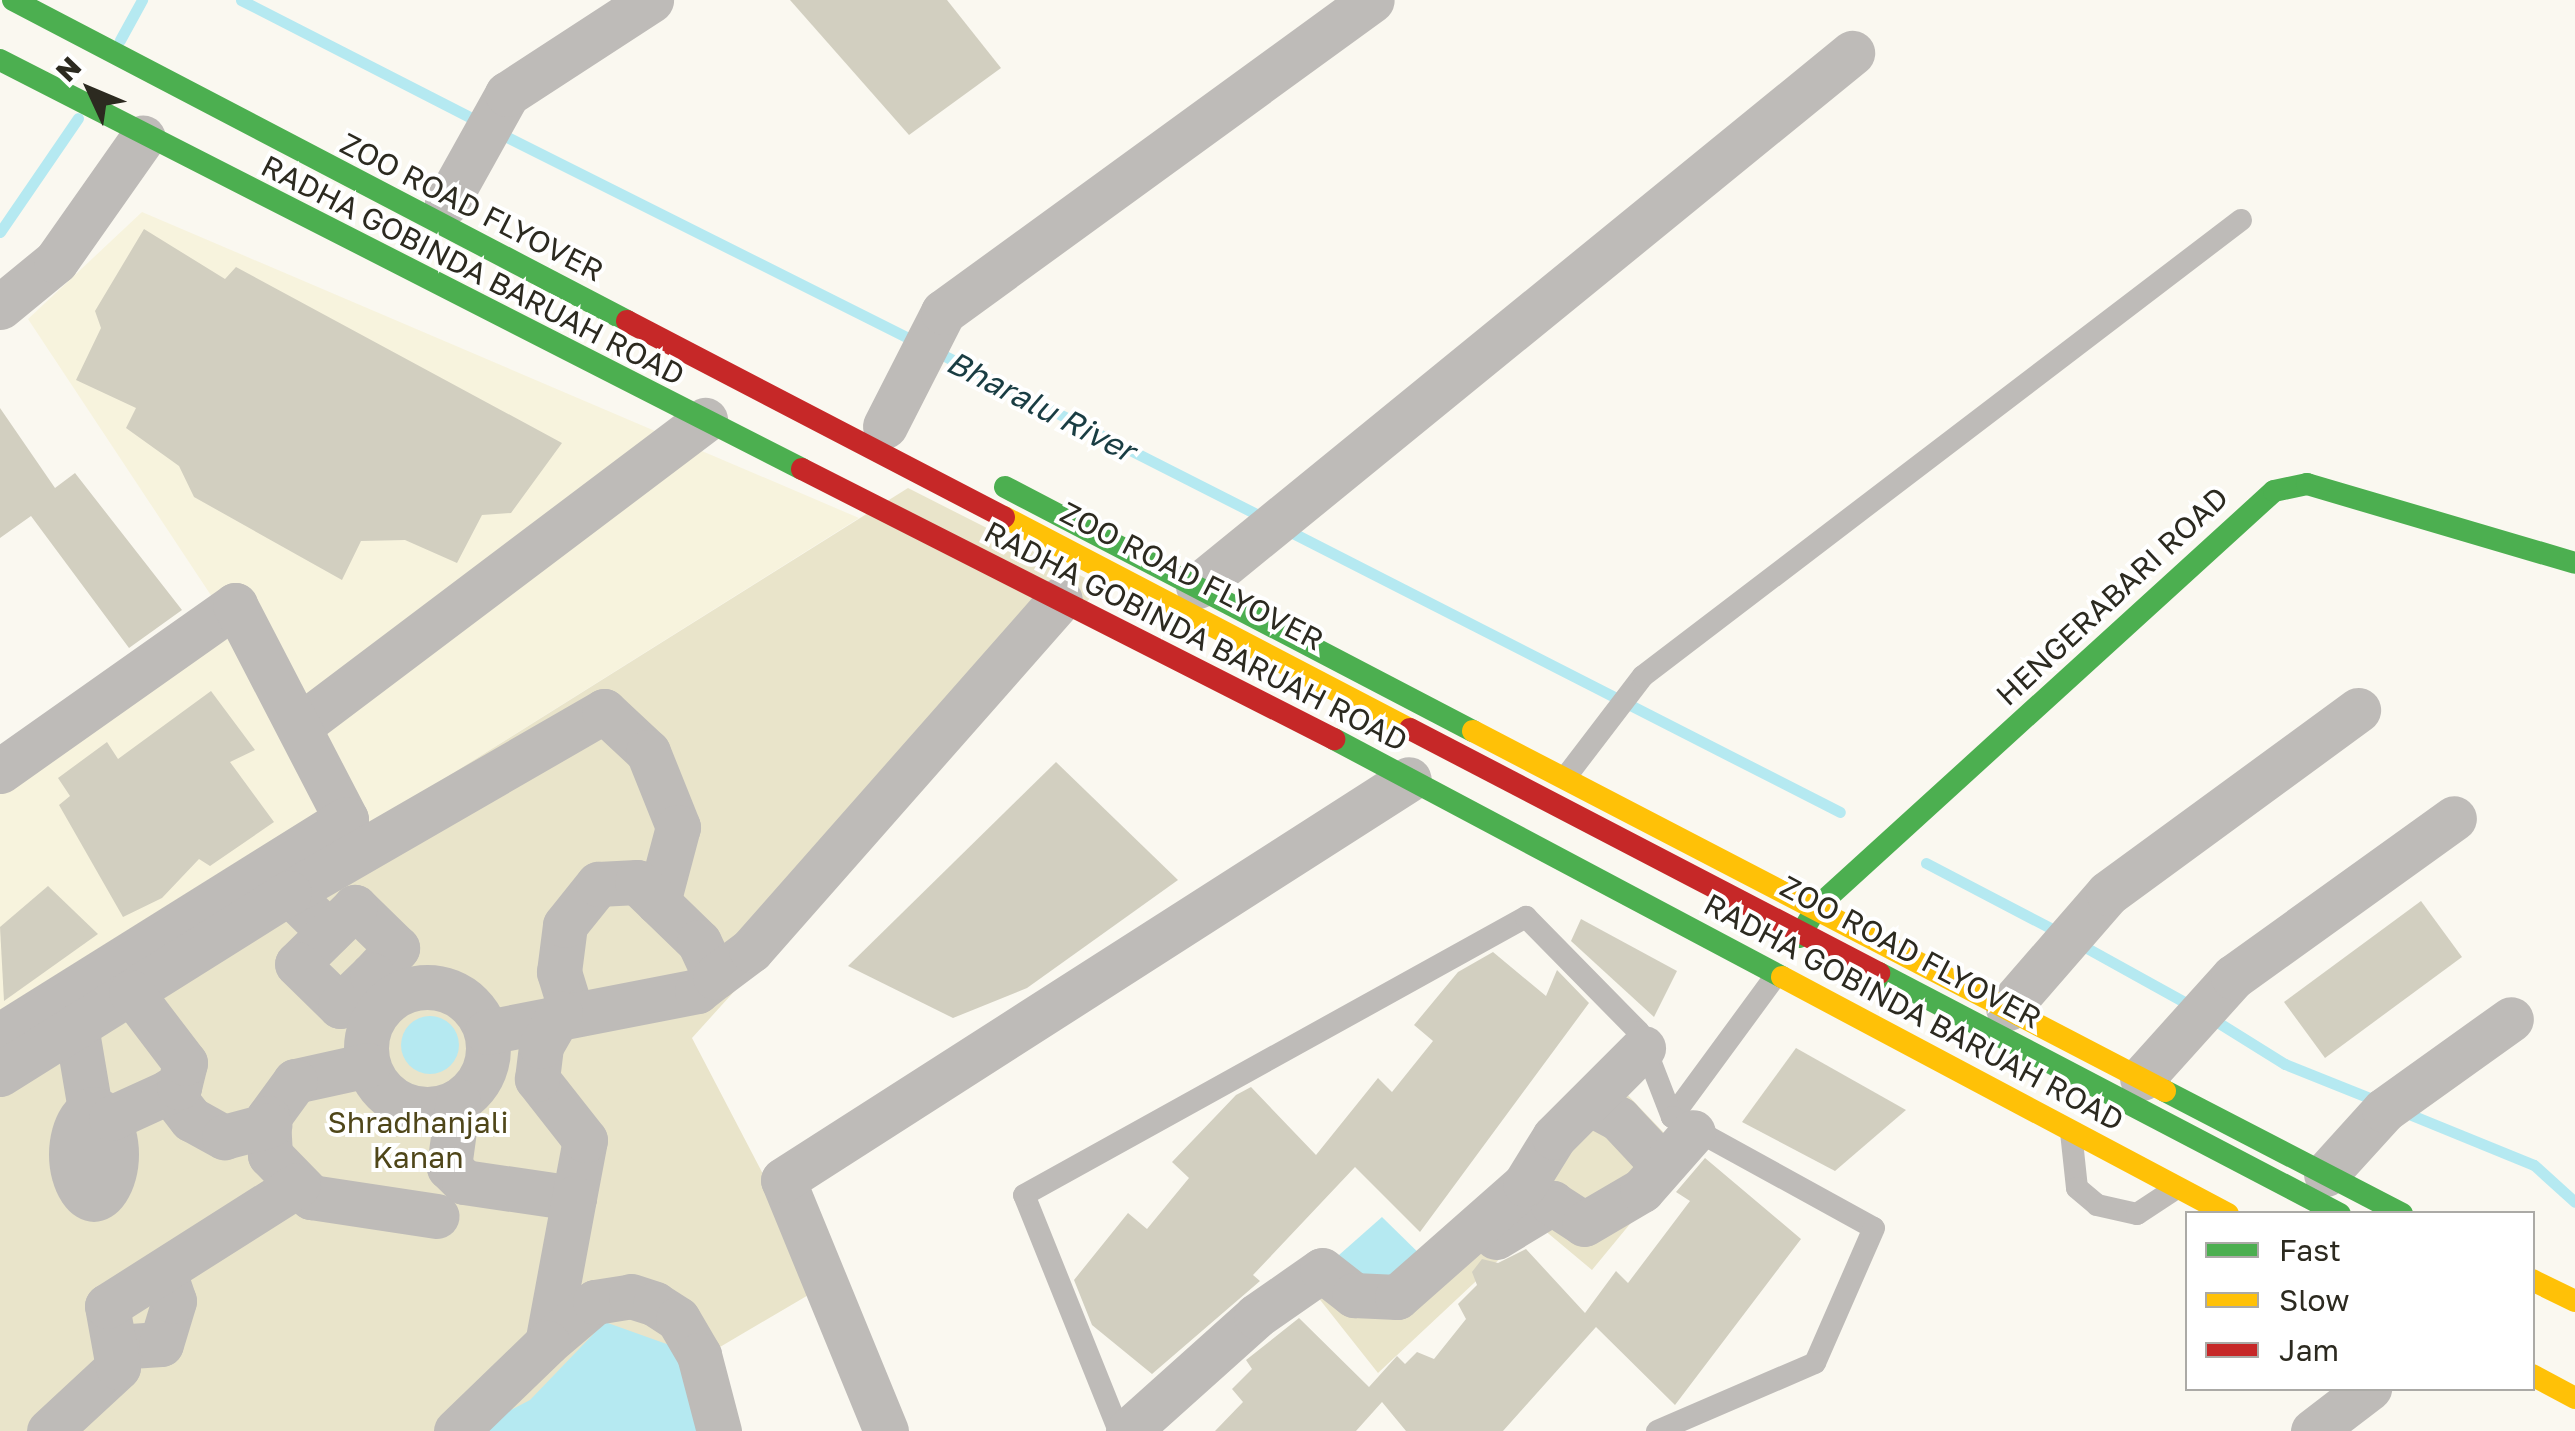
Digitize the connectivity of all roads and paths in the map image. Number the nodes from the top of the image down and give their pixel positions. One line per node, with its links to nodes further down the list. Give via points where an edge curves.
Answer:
1 (13, 0): 50 (main road, ZOO ROAD FLYOVER, bridge)
2 (650, 0): 9 (street, via 501,104)
3 (1372, 0): 13 (street, via 937,323)
4 (75, 5): 9 (main road, RADHA GOBINDA BARUAH ROAD)
5 (1852, 53): 15 (street)
6 (14, 74): 8 (main road, RADHA GOBINDA BARUAH ROAD)
7 (188, 125): 52 (main road, ZOO ROAD FLYOVER)
8 (136, 133): 11 (street, via 56,261); 12 (main road, RADHA GOBINDA BARUAH ROAD)
9 (448, 202): 13 (main road, RADHA GOBINDA BARUAH ROAD)
10 (2241, 220): 20 (lane, via 1640,680)
11 (0, 307)
12 (705, 420): 16 (main road, RADHA GOBINDA BARUAH ROAD); 18 (street)
13 (885, 426): 15 (main road, RADHA GOBINDA BARUAH ROAD)
14 (2575, 563): 25 (main road, HENGERABARI ROAD, via 2307,484 2274,491)
15 (1198, 586): 20 (main road, RADHA GOBINDA BARUAH ROAD)
16 (1060, 600): 21 (main road, RADHA GOBINDA BARUAH ROAD); 27 (street, via 752,950)
17 (2358, 710): 30 (street, via 2108,893)
18 (302, 724): 19 (street, via 236,604); 35 (street, via 346,819)
19 (0, 771)
20 (1568, 774): 25 (main road, RADHA GOBINDA BARUAH ROAD)
21 (1409, 779): 26 (main road, RADHA GOBINDA BARUAH ROAD); 64 (street, via 782,1180)
22 (2454, 818): 39 (street, via 2233,977)
23 (289, 893): 24 (street, via 604,711 648,752 678,827); 28 (street, via 330,932 298,964 340,1006); 29 (street)
24 (658, 902): 27 (street, via 699,942); 31 (street, via 637,882 598,884 565,925 559,972)
25 (1817, 908): 26 (main road, HENGERABARI ROAD); 30 (main road, RADHA GOBINDA BARUAH ROAD)
26 (1777, 974): 43 (lane); 45 (main road, RADHA GOBINDA BARUAH ROAD)
27 (715, 977): 31 (street, via 696,991)
28 (383, 986): 34 (street, via 448,990); 37 (street, via 366,1036)
29 (132, 992): 33 (street); 40 (street, via 184,1063)
30 (2008, 1008): 39 (main road, RADHA GOBINDA BARUAH ROAD)
31 (566, 1012): 34 (street); 51 (street, via 541,1046 537,1079 585,1140)
32 (2511, 1019): 50 (street, via 2384,1110)
33 (76, 1026): 38 (street); 40 (street, via 101,1114)
34 (487, 1032): 41 (street, via 484,1072)
35 (0, 1036)
36 (1643, 1048): 42 (street); 43 (lane); 65 (lane, via 1526,917 1024,1194)
37 (368, 1065): 41 (street, via 400,1104); 44 (street, via 295,1081)
38 (0, 1074)
39 (2142, 1078): 50 (main road, RADHA GOBINDA BARUAH ROAD)
40 (169, 1091): 44 (street, via 224,1137)
41 (458, 1101): 48 (street)
42 (1590, 1103): 46 (street, via 1619,1119); 66 (street, via 1524,1184 1397,1297 1354,1295 1322,1270 1256,1316)
43 (1683, 1124): 46 (street); 68 (lane, via 1749,1152 1874,1228 1816,1363)
44 (269, 1125): 47 (street, via 270,1155)
45 (2071, 1130): 49 (main road, RADHA GOBINDA BARUAH ROAD); 49 (lane, via 2077,1188 2097,1205 2137,1214)
46 (1662, 1166): 67 (street, via 1642,1190 1584,1224 1552,1204 1507,1228 1452,1270 1418,1312 1372,1325 1305,1305)
47 (298, 1185): 48 (street, via 311,1197); 61 (street, via 107,1306 118,1367 104,1388)
48 (447, 1187): 51 (street)
49 (2178, 1187): 53 (main road, RADHA GOBINDA BARUAH ROAD)
50 (2333, 1194): 54 (main road, RADHA GOBINDA BARUAH ROAD)
51 (574, 1198): 57 (street)
52 (2252, 1199)
53 (2222, 1211)
54 (2392, 1211)
55 (2535, 1281): 56 (main road)
56 (2575, 1301)
57 (547, 1344): 62 (street); 63 (street, via 595,1302 631,1296 655,1304 678,1319 698,1355)
58 (2535, 1378): 60 (main road)
59 (2365, 1391): 69 (street)
60 (2575, 1398)
61 (50, 1431)
62 (456, 1431)
63 (719, 1431)
64 (886, 1431)
65 (1118, 1431)
66 (1128, 1431)
67 (1165, 1431)
68 (1656, 1431)
69 (2313, 1431)

